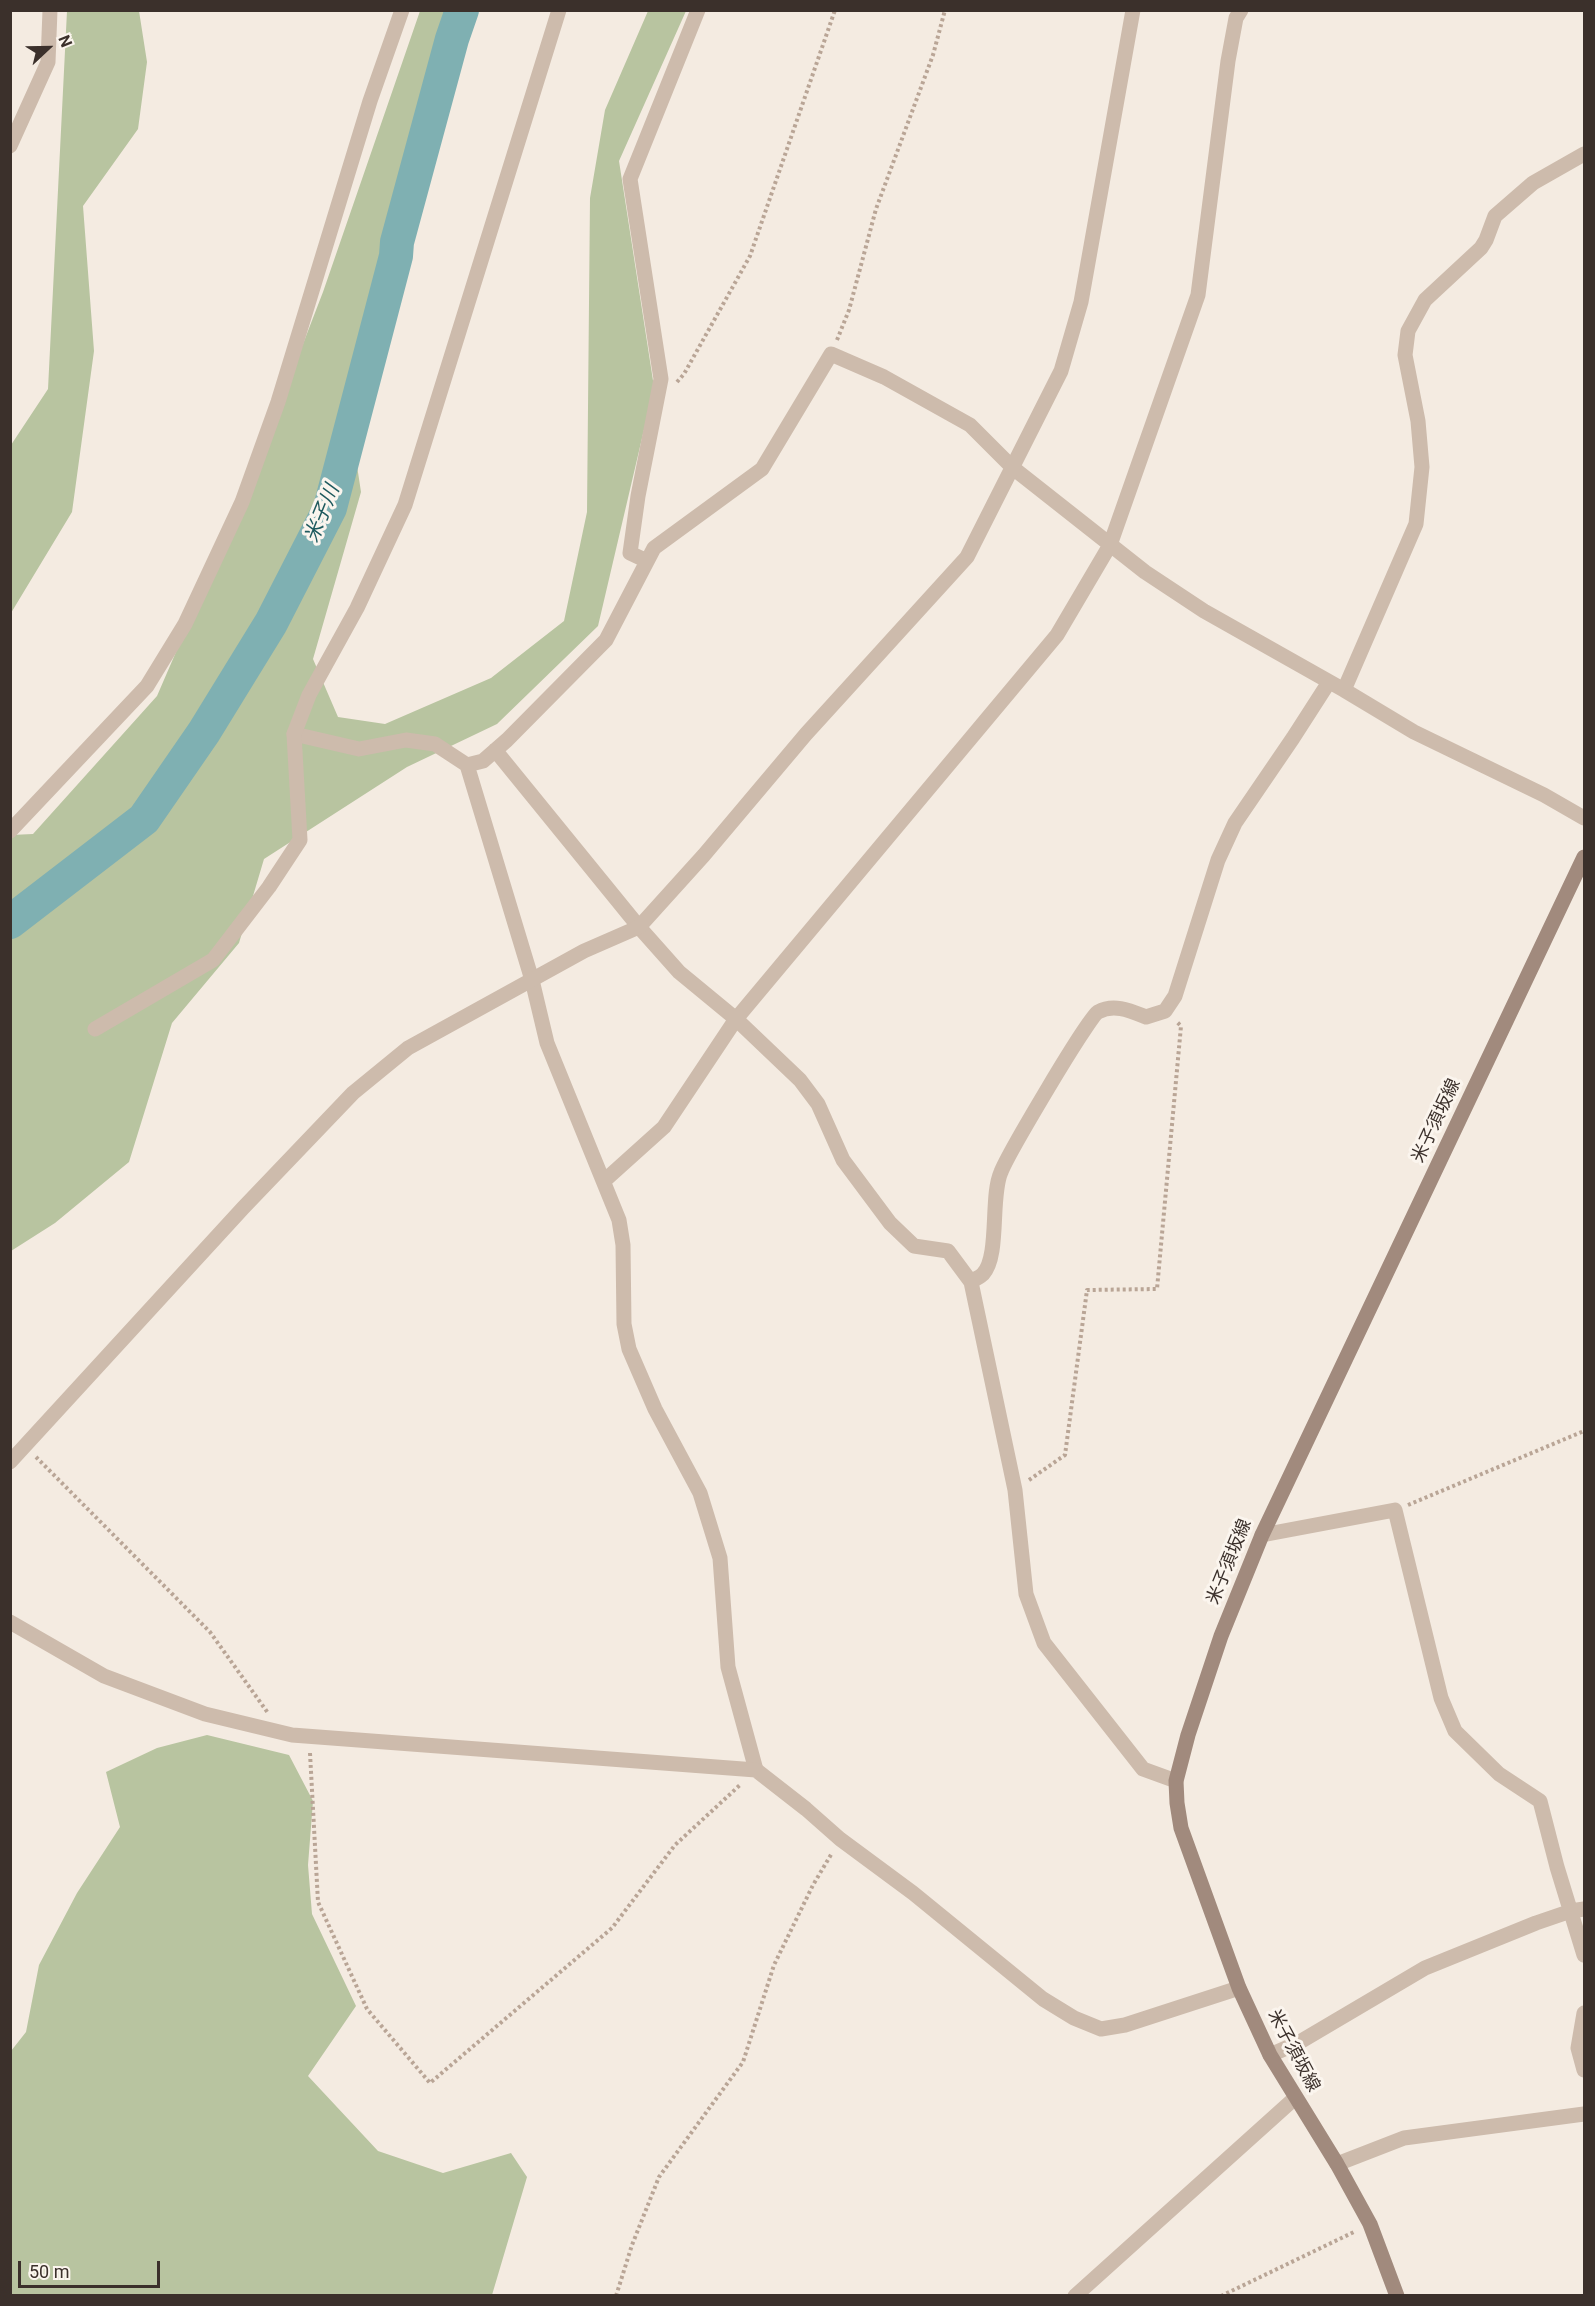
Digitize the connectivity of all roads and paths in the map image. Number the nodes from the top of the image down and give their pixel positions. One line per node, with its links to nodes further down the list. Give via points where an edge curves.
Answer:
1 (50, 10): 9 (street, via 48,62)
2 (402, 10): 22 (street, via 369,101 278,402 242,502 185,624 147,686)
3 (558, 10): 18 (street, via 405,505 357,608 309,695)
4 (698, 10): 12 (street, via 630,179 661,380)
5 (835, 10): 12 (path, via 750,256 684,374)
6 (945, 10): 11 (path)
7 (1133, 10): 13 (street, via 1081,302 1061,371)
8 (1241, 10): 14 (street, via 1228,61 1198,296)
9 (10, 146)
10 (1584, 154): 17 (street, via 1533,183 1495,216 1480,248 1425,300 1408,331 1405,355 1422,467 1416,524)
11 (831, 354): 13 (street, via 884,377 970,425); 15 (street, via 762,469 654,548)
12 (656, 404): 15 (street, via 630,553)
13 (1013, 468): 14 (street); 24 (street, via 967,557 806,734)
14 (1110, 544): 16 (street, via 1204,612); 27 (street, via 1057,635)
15 (647, 561): 19 (street, via 606,640)
16 (1329, 682): 17 (street); 26 (street, via 1235,823 1218,860 1175,996)
17 (1344, 690): 21 (street, via 1414,732)
18 (294, 734): 20 (street, via 359,749 406,740 435,744); 28 (street, via 300,840 269,887 213,960)
19 (495, 750): 20 (street, via 483,761); 24 (street)
20 (467, 765): 25 (street)
21 (1584, 818)
22 (10, 831)
23 (1584, 857): 36 (main road, 米子須坂線)
24 (639, 927): 25 (street); 27 (street, via 679,972)
25 (532, 980): 29 (street, via 547,1043); 32 (street, via 408,1048 353,1093)
26 (1165, 1011): 30 (street, via 1146,1017 1126,1009 1096,1013 1000,1173 991,1255 984,1274); 34 (path, via 1181,1026 1157,1289 1087,1290 1065,1455)
27 (736, 1019): 29 (street, via 664,1127); 30 (street, via 800,1080 818,1104 843,1160 890,1223 915,1246 948,1251)
28 (95, 1029)
29 (604, 1181): 40 (street, via 619,1220 628,1349 700,1493 720,1557 728,1667)
30 (971, 1282): 34 (street)
31 (1584, 1431): 35 (path)
32 (25, 1446): 33 (street); 38 (path, via 210,1632)
33 (10, 1462)
34 (1015, 1490): 41 (street, via 1026,1594 1044,1643 1143,1769)
35 (1395, 1510): 36 (street); 43 (street, via 1441,1698 1455,1731 1498,1774 1540,1801)
36 (1262, 1535): 41 (main road, 米子須坂線, via 1221,1636)
37 (10, 1622): 38 (street, via 104,1676 205,1714)
38 (283, 1733): 39 (street)
39 (310, 1736): 40 (street); 40 (path, via 318,1902 367,2009 430,2083 612,1928 675,1845)
40 (756, 1770): 42 (street)
41 (1176, 1781): 45 (main road, 米子須坂線, via 1181,1828)
42 (840, 1839): 45 (street, via 1043,1999 1101,2029 1125,2025); 53 (path, via 774,1965 743,2061 659,2177)
43 (1578, 1910): 44 (street); 47 (street, via 1425,1968 1299,2043)
44 (1584, 1955)
45 (1239, 1988): 47 (main road, 米子須坂線)
46 (1584, 2013): 48 (street, via 1578,2048)
47 (1270, 2055): 49 (main road, 米子須坂線)
48 (1584, 2070)
49 (1295, 2098): 51 (main road, 米子須坂線); 54 (street)
50 (1584, 2114): 51 (street, via 1404,2138)
51 (1337, 2164): 52 (main road, 米子須坂線)
52 (1370, 2224): 55 (path); 56 (main road, 米子須坂線)
53 (616, 2295)
54 (1075, 2295)
55 (1221, 2295)
56 (1397, 2295)

